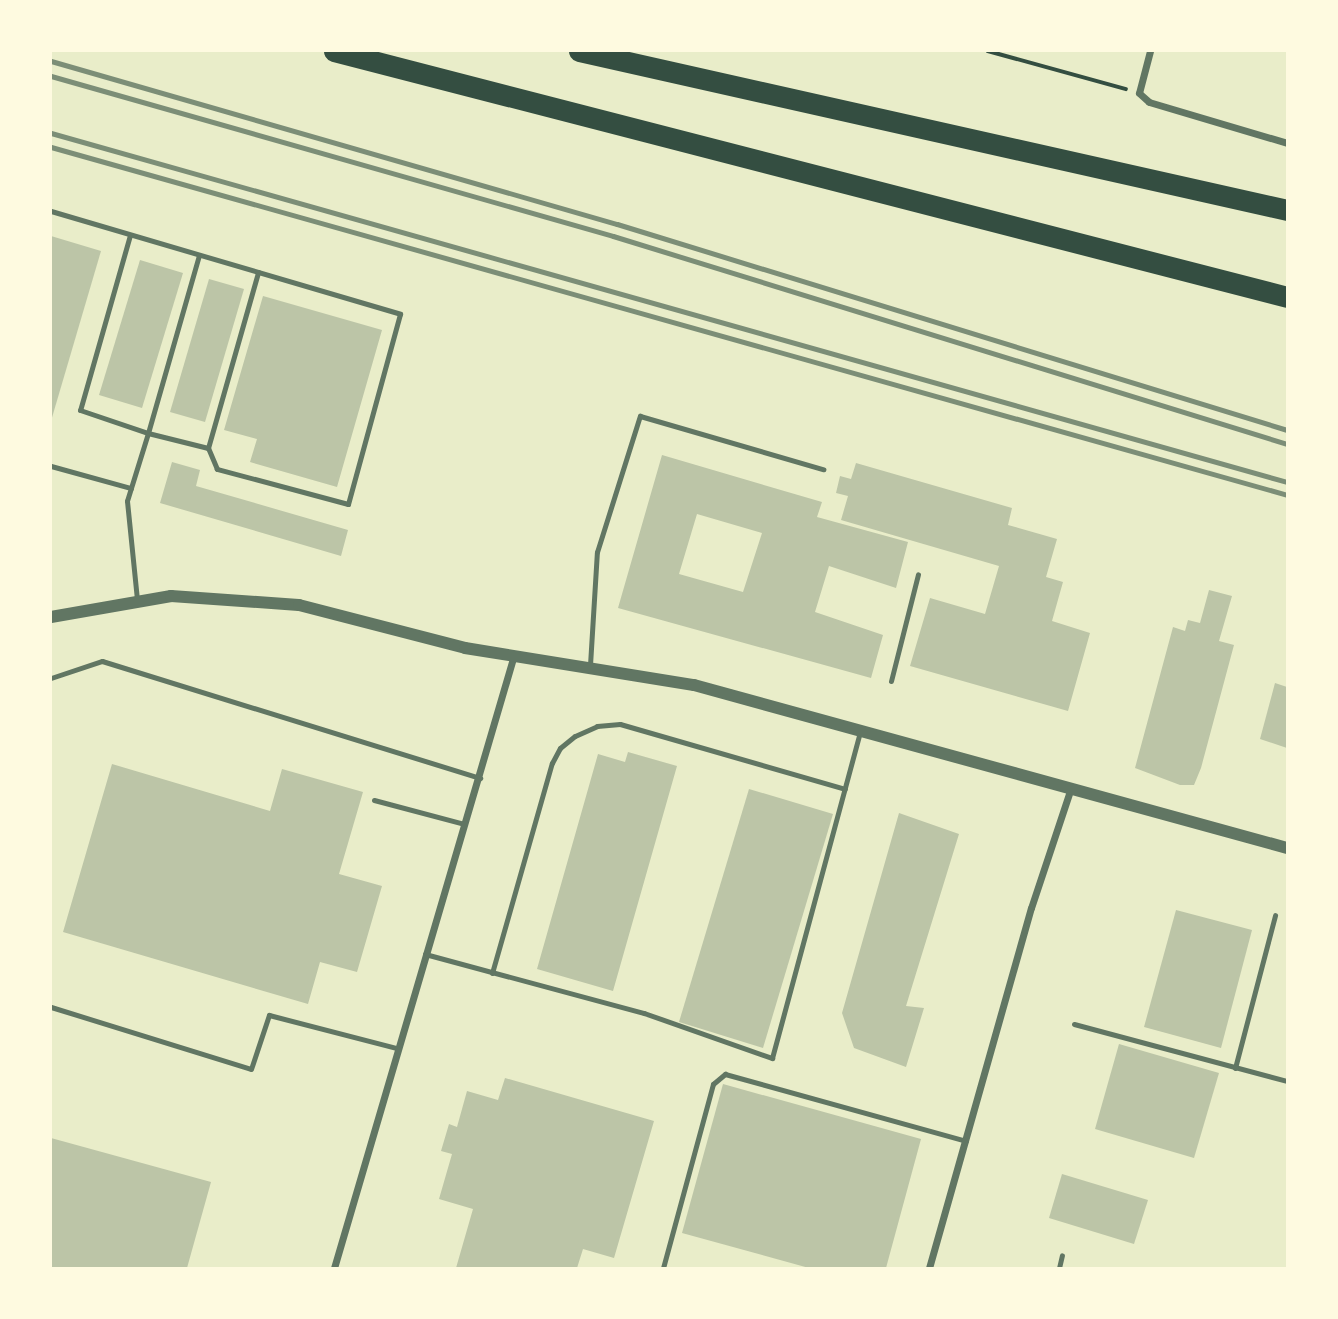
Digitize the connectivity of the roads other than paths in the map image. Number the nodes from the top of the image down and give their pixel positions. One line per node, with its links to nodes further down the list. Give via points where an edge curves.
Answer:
1 (334, 51): 10 (highway)
2 (579, 51): 5 (highway)
3 (1150, 51): 4 (street, via 1139,93 1165,109)
4 (1287, 143)
5 (1287, 210)
6 (51, 212): 7 (lane)
7 (130, 235): 8 (lane); 11 (lane, via 80,410)
8 (199, 255): 9 (lane); 11 (lane)
9 (258, 272): 12 (lane); 12 (lane, via 400,314 348,504 217,469)
10 (1287, 297)
11 (148, 433): 12 (lane); 15 (lane)
12 (208, 449)
13 (51, 466): 15 (lane)
14 (823, 468): 20 (lane, via 640,416 597,552)
15 (131, 488): 17 (lane, via 127,501)
16 (918, 574): 22 (lane)
17 (137, 600): 18 (street); 19 (street, via 233,597 299,605)
18 (51, 617)
19 (514, 656): 20 (street); 24 (street)
20 (590, 665): 23 (street, via 694,685)
21 (51, 678): 24 (lane, via 102,661)
22 (891, 681)
23 (861, 729): 25 (street); 26 (lane)
24 (480, 778): 28 (street)
25 (1071, 788): 29 (street); 38 (street, via 1031,908)
26 (845, 789): 32 (lane, via 615,723 575,736 551,763); 32 (lane, via 772,1058 643,1013)
27 (374, 800): 28 (lane)
28 (464, 824): 31 (street)
29 (1287, 848)
30 (1275, 915): 36 (lane)
31 (425, 954): 32 (lane); 35 (street)
32 (492, 973)
33 (51, 1007): 35 (lane, via 251,1069 270,1015)
34 (1074, 1024): 36 (lane)
35 (397, 1048): 40 (street)
36 (1235, 1068): 37 (lane)
37 (1287, 1081)
38 (965, 1142): 41 (lane, via 724,1074 712,1084); 42 (street)
39 (1062, 1255): 43 (lane)
40 (334, 1268)
41 (663, 1268)
42 (929, 1268)
43 (1059, 1268)

